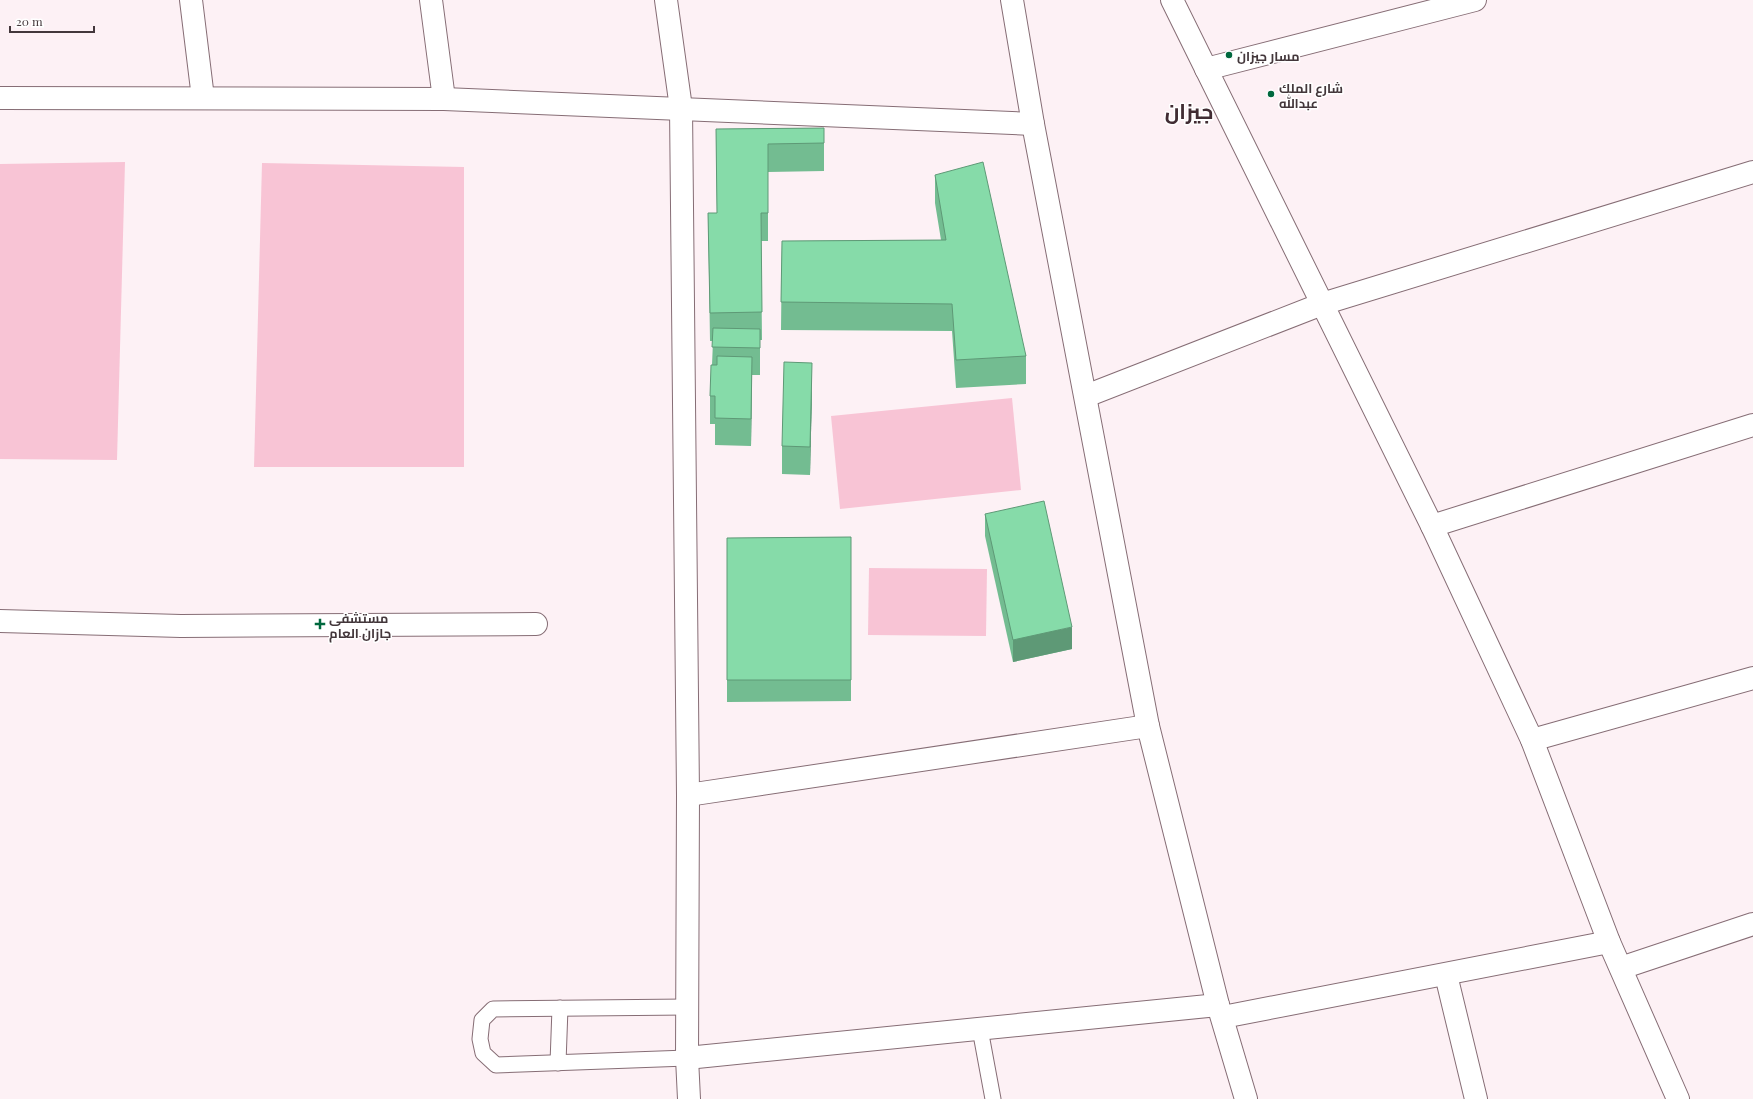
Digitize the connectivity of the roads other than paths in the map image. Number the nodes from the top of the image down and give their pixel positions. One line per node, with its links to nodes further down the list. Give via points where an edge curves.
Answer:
1 (191, 0): 9 (street)
2 (431, 0): 10 (street)
3 (666, 0): 11 (street)
4 (1012, 0): 12 (street)
5 (1172, 0): 7 (street)
6 (1475, 0): 7 (street)
7 (1206, 69): 14 (street)
8 (0, 98): 9 (street)
9 (203, 98): 10 (street)
10 (444, 99): 11 (street)
11 (681, 108): 12 (street); 23 (street)
12 (1033, 124): 15 (street)
13 (1753, 172): 14 (street)
14 (1322, 304): 15 (street); 17 (street)
15 (1086, 396): 21 (street)
16 (1753, 425): 17 (street)
17 (1432, 526): 22 (street)
18 (0, 621): 19 (street, via 181,626)
19 (536, 624)
20 (1753, 678): 22 (street)
21 (1148, 726): 23 (street); 30 (street)
22 (1532, 740): 25 (street)
23 (688, 795): 28 (street)
24 (1753, 924): 26 (street)
25 (1609, 942): 26 (street); 27 (street)
26 (1621, 968): 38 (street)
27 (1446, 974): 30 (street); 37 (street)
28 (687, 1007): 29 (lane); 32 (street)
29 (560, 1008): 33 (lane); 33 (lane, via 493,1009 482,1020 480,1039 483,1053 496,1065)
30 (1221, 1011): 31 (street); 36 (street)
31 (980, 1029): 32 (street); 35 (lane)
32 (687, 1058): 33 (lane); 34 (street)
33 (558, 1063)
34 (689, 1099)
35 (993, 1099)
36 (1246, 1099)
37 (1476, 1099)
38 (1678, 1099)

